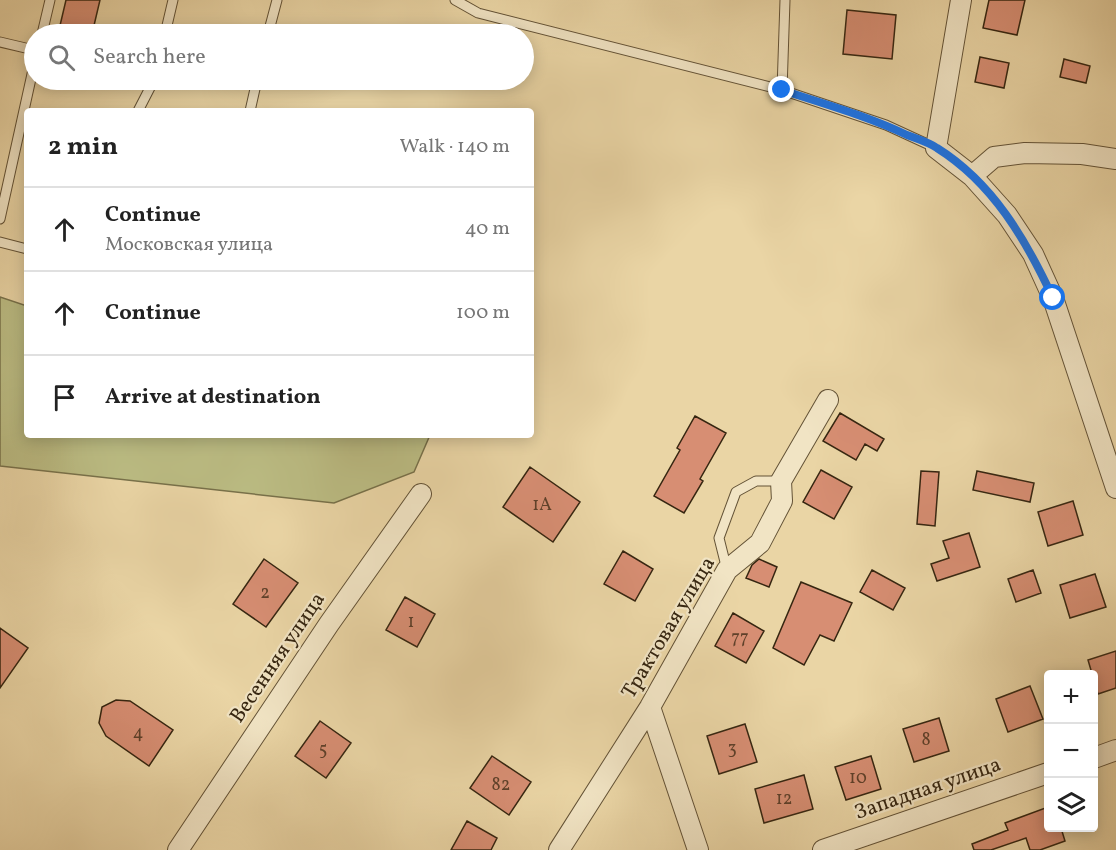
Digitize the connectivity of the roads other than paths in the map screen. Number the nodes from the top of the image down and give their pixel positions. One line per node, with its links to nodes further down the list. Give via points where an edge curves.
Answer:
1 (50, 0): 7 (lane)
2 (173, 0): 8 (lane)
3 (277, 0): 9 (lane)
4 (455, 0): 10 (lane, via 478,13)
5 (785, 0): 17 (lane)
6 (961, 0): 22 (street)
7 (44, 24)
8 (167, 24)
9 (271, 24)
10 (521, 24)
11 (534, 27): 17 (lane)
12 (0, 42): 13 (lane)
13 (24, 48)
14 (28, 90): 18 (lane)
15 (149, 90): 19 (lane)
16 (255, 90): 20 (lane)
17 (782, 90): 22 (lane, via 886,125)
18 (25, 108)
19 (140, 108)
20 (251, 108)
21 (24, 110): 25 (lane)
22 (936, 148): 24 (street)
23 (1116, 159): 24 (street, via 1025,153 994,157)
24 (972, 176): 30 (street, via 1008,215 1033,254 1053,298)
25 (0, 219)
26 (0, 242): 27 (lane)
27 (24, 248)
28 (828, 400): 29 (street, Трактовая улица)
29 (781, 481): 32 (street, Трактовая улица, via 783,501 760,543); 32 (lane, via 756,481 736,492 720,538)
30 (1116, 488)
31 (421, 494): 37 (street, Весенняя улица)
32 (728, 570): 33 (street, Трактовая улица)
33 (650, 707): 38 (street, Трактовая улица); 39 (street)
34 (1116, 750): 35 (street)
35 (1098, 757)
36 (1044, 774): 40 (street, Западная улица)
37 (178, 850)
38 (559, 850)
39 (698, 850)
40 (823, 850)

